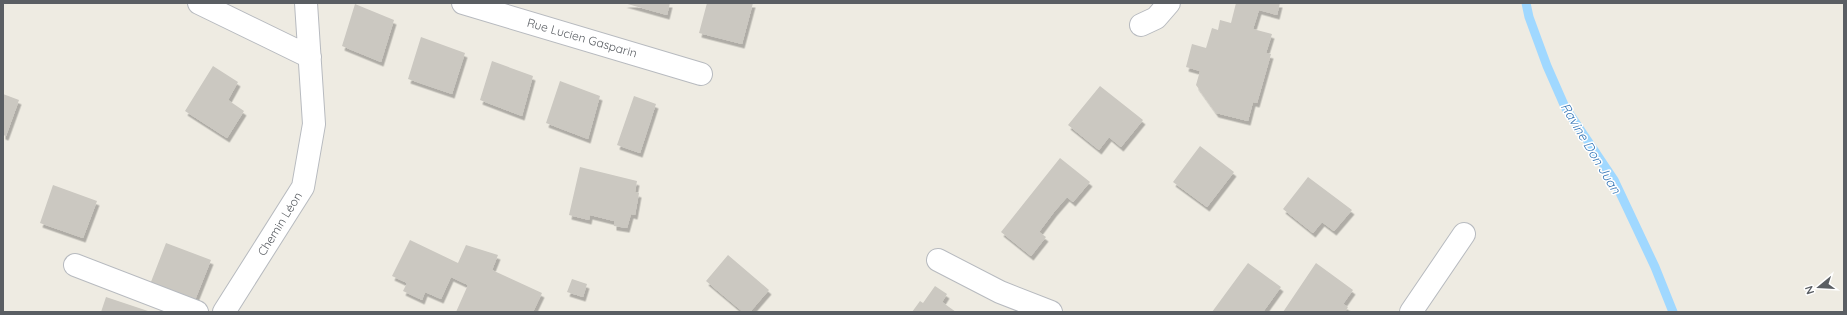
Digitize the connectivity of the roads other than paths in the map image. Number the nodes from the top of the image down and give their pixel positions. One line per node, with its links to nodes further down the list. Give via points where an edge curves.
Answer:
1 (199, 3): 6 (street)
2 (306, 3): 6 (street, Chemin Léon)
3 (463, 3): 7 (street, Rue Lucien Gasparin)
4 (1169, 3): 5 (street, via 1156,18)
5 (1141, 25)
6 (310, 57): 12 (street, Chemin Léon, via 314,124 303,187)
7 (701, 74)
8 (1464, 234): 14 (street)
9 (938, 260): 13 (street, via 1000,292)
10 (75, 265): 11 (street)
11 (197, 312)
12 (224, 312)
13 (1051, 312)
14 (1411, 312)

